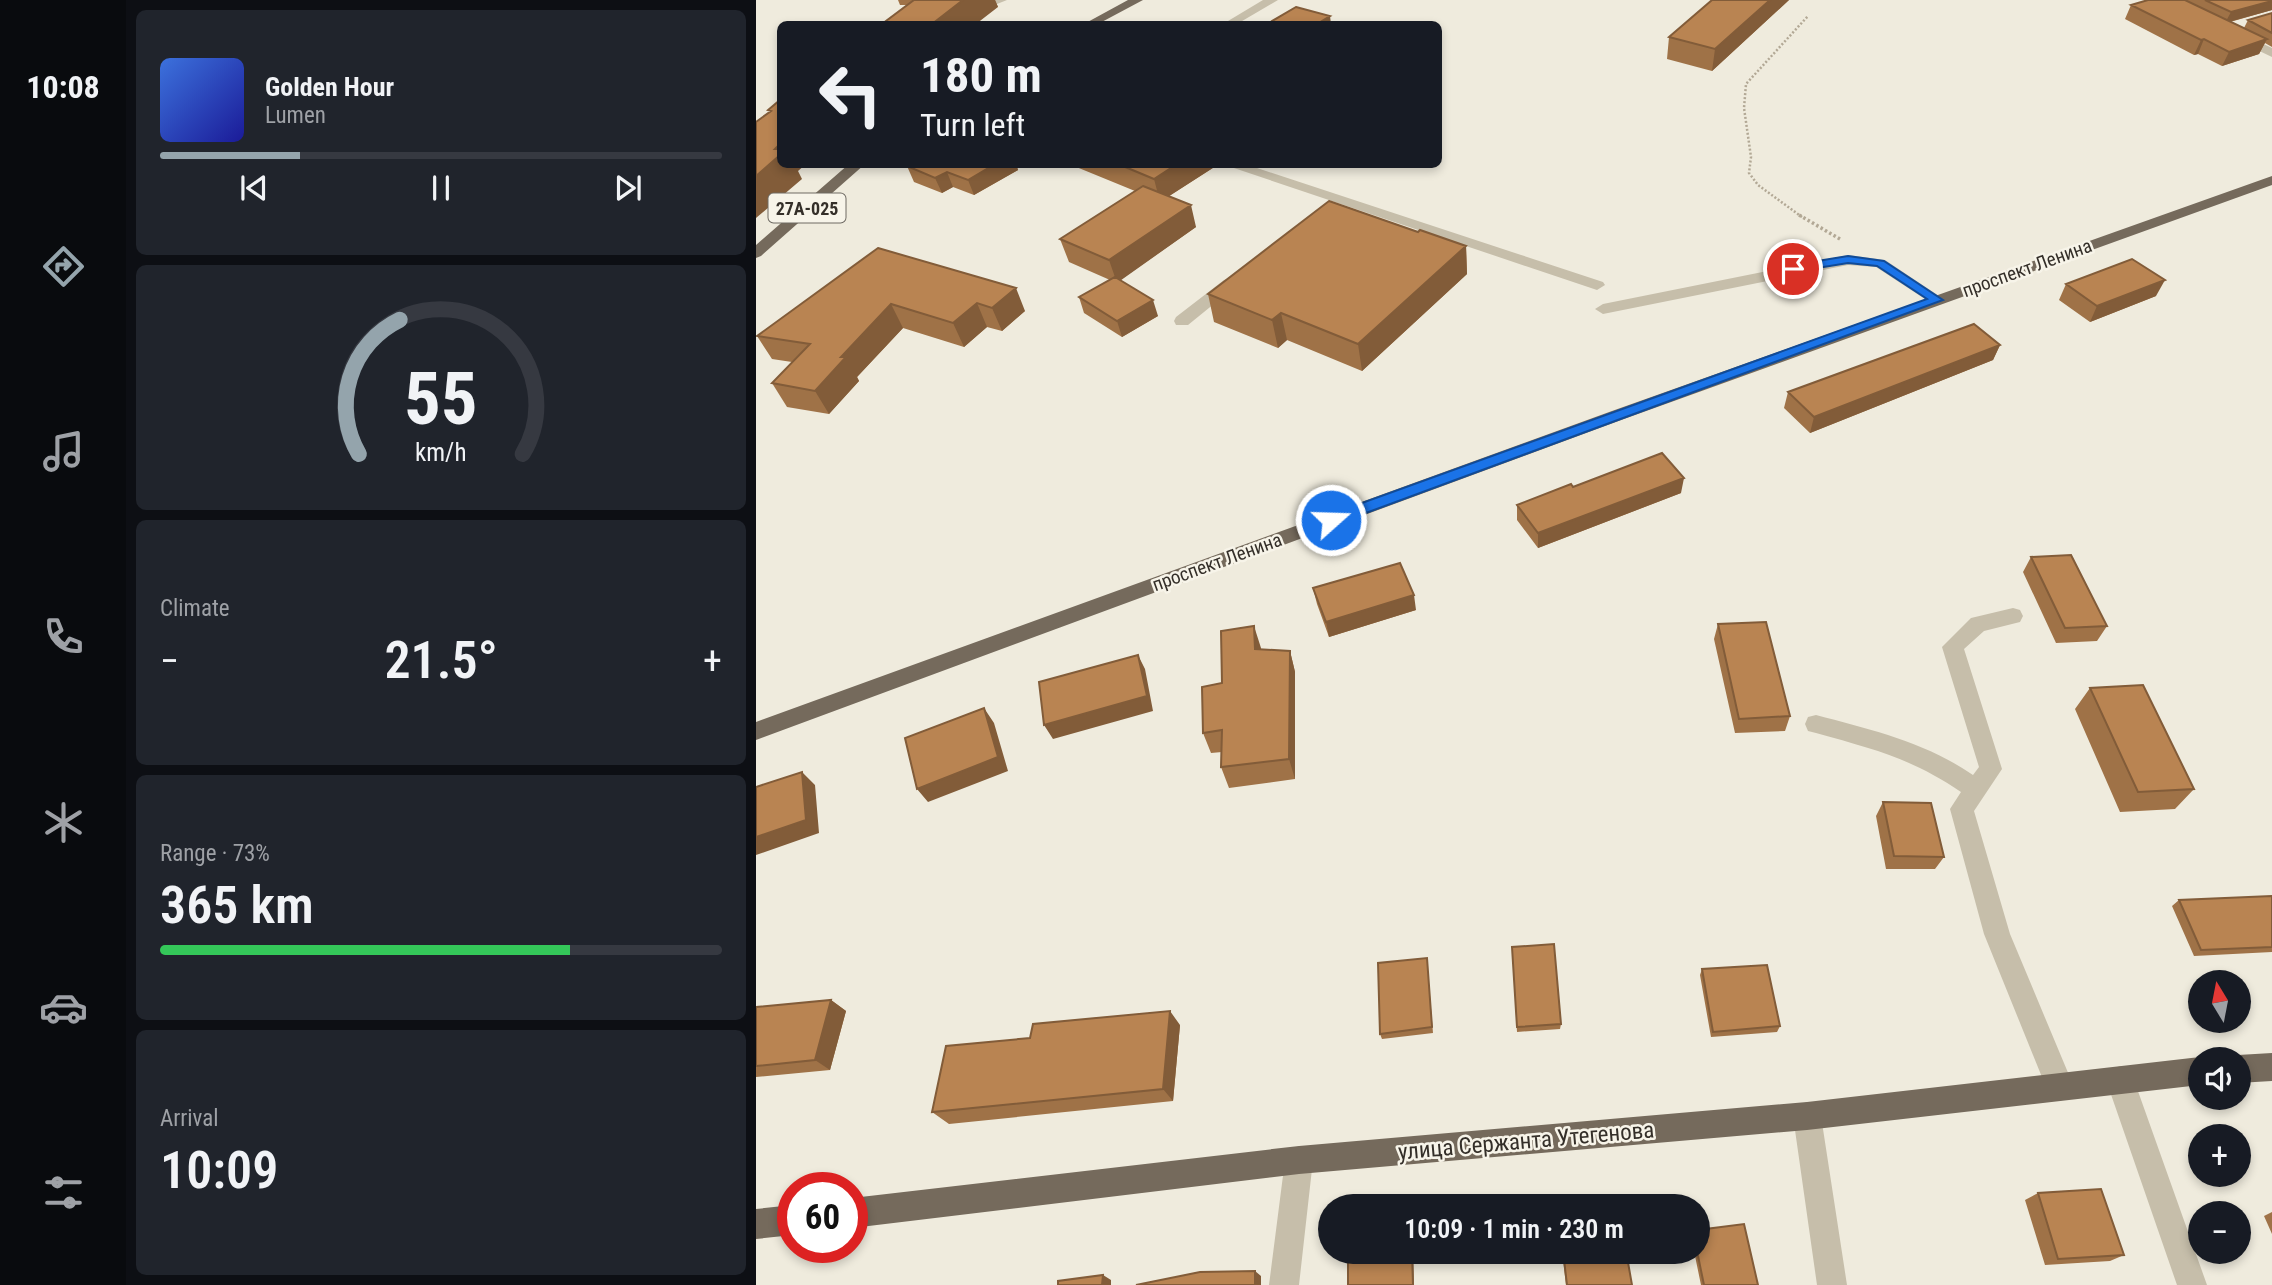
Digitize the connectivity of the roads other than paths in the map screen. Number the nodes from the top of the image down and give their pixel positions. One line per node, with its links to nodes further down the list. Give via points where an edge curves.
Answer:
1 (1002, 0): 4 (street)
2 (1137, 0): 5 (main road)
3 (1272, 0): 6 (street)
4 (945, 21)
5 (1096, 21)
6 (1234, 21)
7 (2248, 23): 8 (street, via 2225,30)
8 (2272, 53)
9 (854, 168): 12 (main road, 27А-025)
10 (1240, 168): 14 (street, via 1328,203)
11 (2272, 180): 15 (main road, проспект Ленина)
12 (756, 253)
13 (1247, 268): 17 (street)
14 (1597, 285)
15 (1937, 300): 16 (street, via 1880,263 1848,260); 20 (main road, проспект Ленина)
16 (1603, 309)
17 (1182, 321)
18 (2013, 616): 21 (street, via 1978,624 1953,647 1991,769)
19 (1816, 724): 21 (street, via 1901,747)
20 (756, 731)
21 (1976, 790): 26 (street, via 1962,809 1997,934)
22 (2272, 1068): 23 (main road)
23 (2251, 1069)
24 (2188, 1073): 25 (main road, улица Сержанта Утегенова)
25 (2120, 1080): 26 (main road, улица Сержанта Утегенова); 34 (street)
26 (2060, 1087): 27 (main road, улица Сержанта Утегенова)
27 (1807, 1116): 28 (main road, улица Сержанта Утегенова); 33 (street)
28 (1299, 1160): 29 (main road, улица Сержанта Утегенова); 32 (street)
29 (868, 1211)
30 (777, 1222): 31 (main road)
31 (756, 1224)
32 (1284, 1285)
33 (1832, 1285)
34 (2192, 1285)

